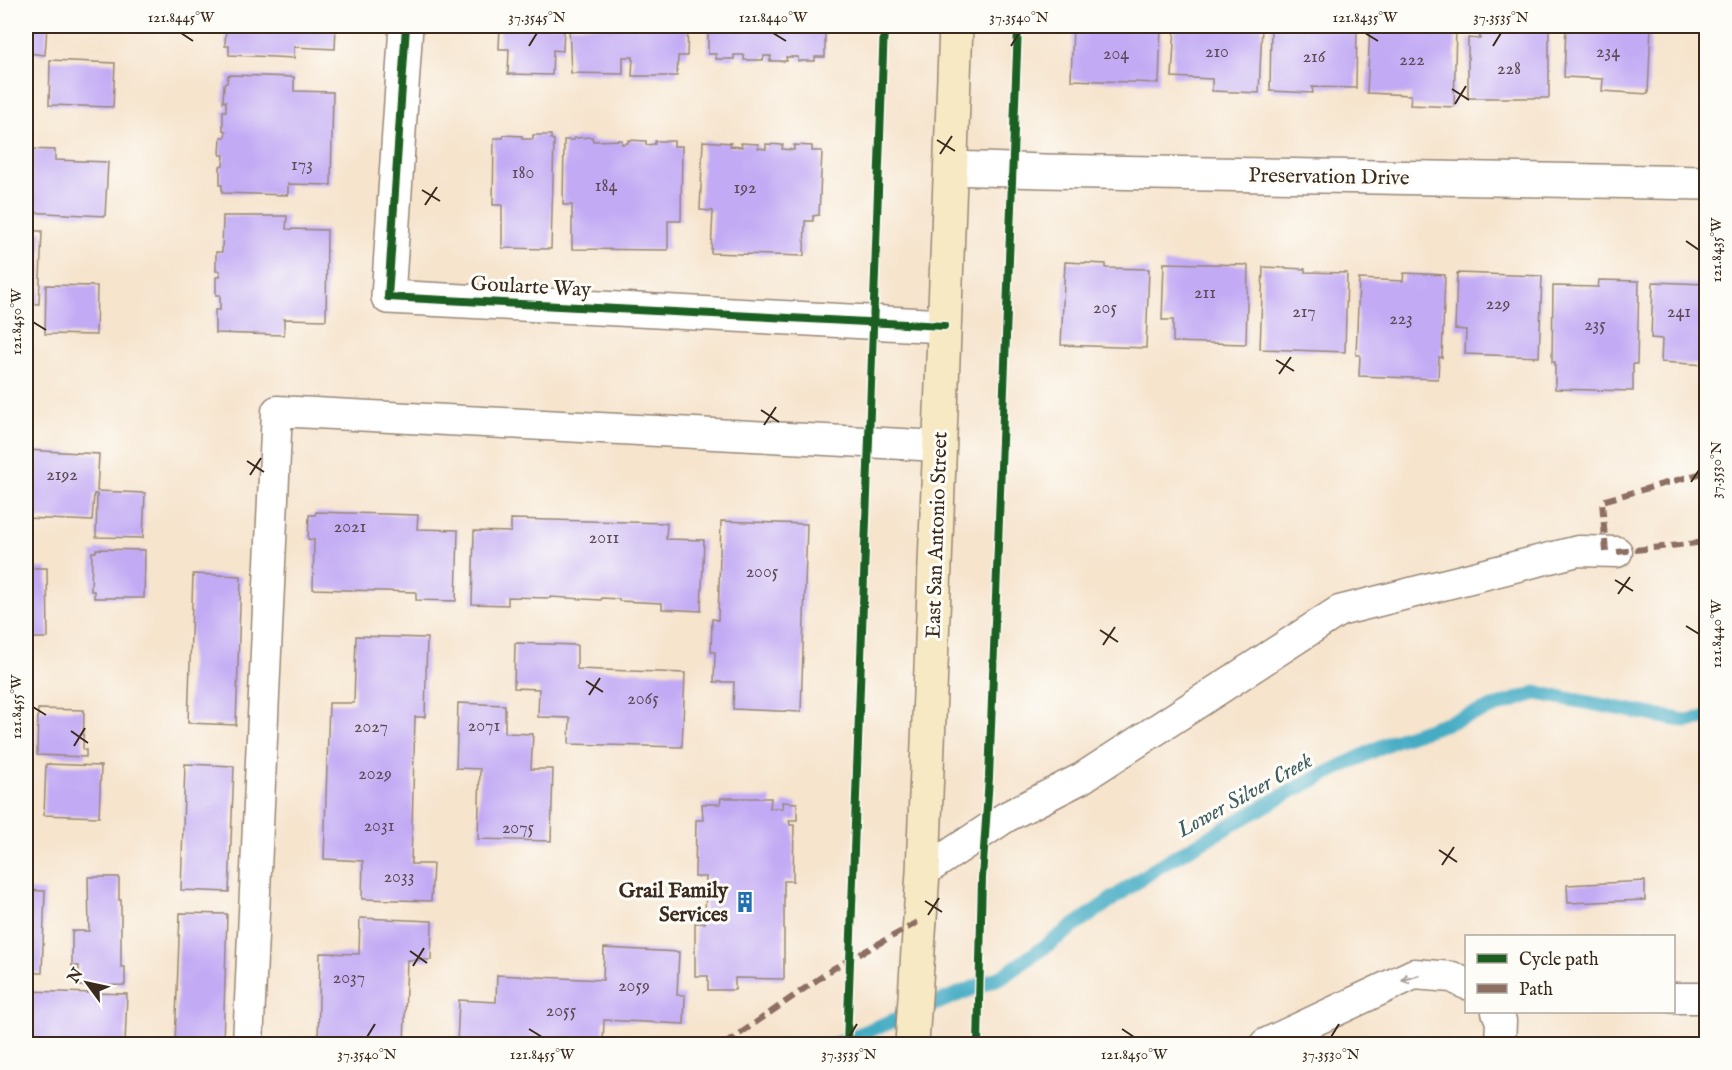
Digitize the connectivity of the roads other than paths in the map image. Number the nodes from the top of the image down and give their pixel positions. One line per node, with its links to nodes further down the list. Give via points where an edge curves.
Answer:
1 (405, 26): 5 (street, Goularte Way, via 388,297)
2 (956, 26): 3 (main road, East San Antonio Street)
3 (951, 168): 4 (street, Preservation Drive); 5 (main road, East San Antonio Street)
4 (1706, 180)
5 (944, 326): 6 (main road, East San Antonio Street)
6 (940, 446): 8 (main road, East San Antonio Street); 13 (lane, via 277,411)
7 (1617, 552): 8 (lane, via 1578,551 1339,611 1082,778 1006,817)
8 (923, 872): 14 (main road, East San Antonio Street)
9 (1465, 983): 15 (lane, one-way to 15, via 1452,977 1414,974)
10 (1675, 998): 11 (lane)
11 (1707, 998)
12 (1498, 1013): 16 (lane)
13 (248, 1044)
14 (912, 1044)
15 (1265, 1044)
16 (1500, 1044)

